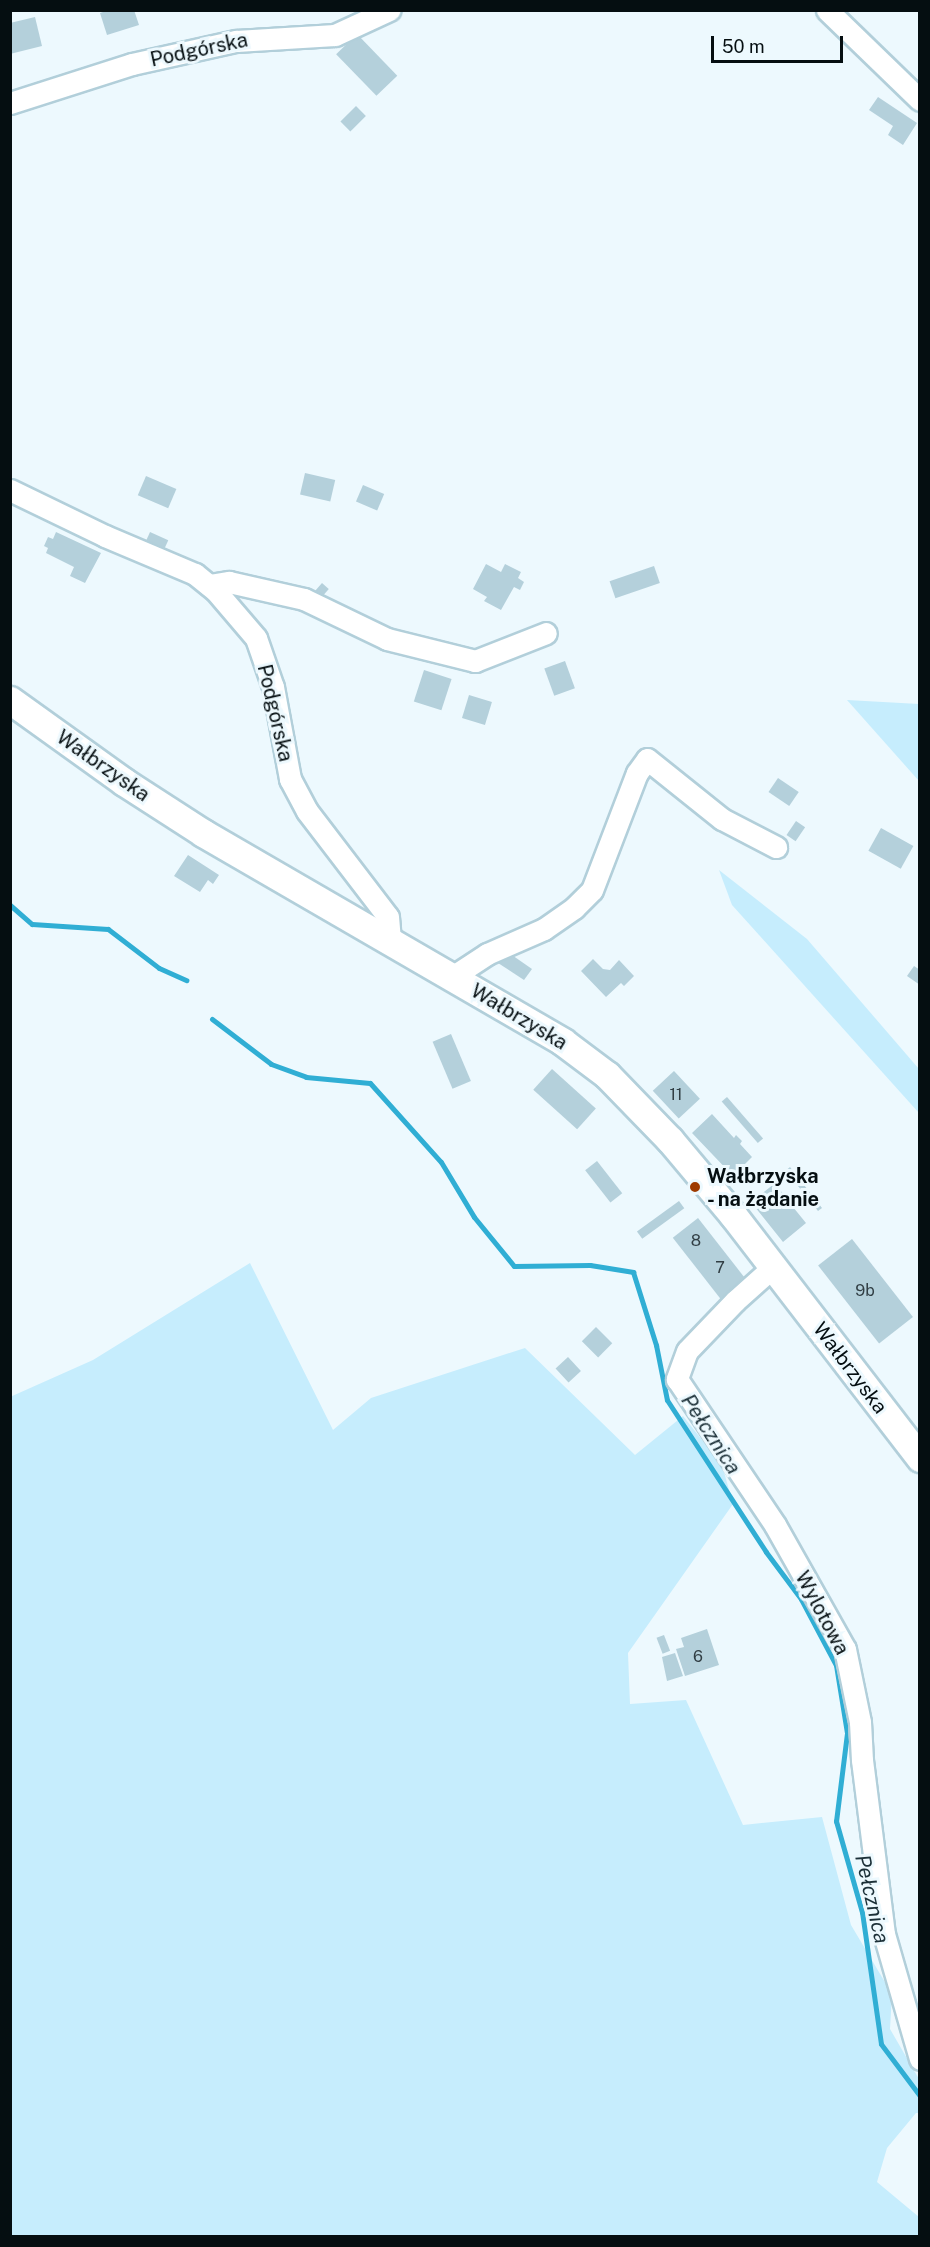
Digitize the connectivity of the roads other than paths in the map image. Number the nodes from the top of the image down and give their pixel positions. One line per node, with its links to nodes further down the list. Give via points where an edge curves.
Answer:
1 (389, 10): 4 (street, Podgórska, via 335,34 236,41 132,64)
2 (827, 10): 3 (street)
3 (920, 100)
4 (10, 103)
5 (10, 490): 6 (street, Podgórska, via 195,574)
6 (209, 585): 7 (street, via 229,582 304,599 387,639 475,661); 10 (street, Podgórska, via 256,638 273,687 290,779 307,811 388,917)
7 (546, 633)
8 (10, 700): 10 (main road, Wałbrzyska, via 203,833)
9 (776, 847): 11 (street, via 722,819 647,759 637,773 592,890 574,909 544,929 487,954)
10 (390, 941): 11 (main road, Wałbrzyska)
11 (452, 977): 12 (main road, Wałbrzyska, via 563,1042 607,1076 670,1140)
12 (773, 1267): 13 (main road, Wałbrzyska); 14 (street, Wylotowa, via 687,1351 677,1379 774,1526 846,1649 860,1722 884,1934)
13 (920, 1458)
14 (920, 2059)

